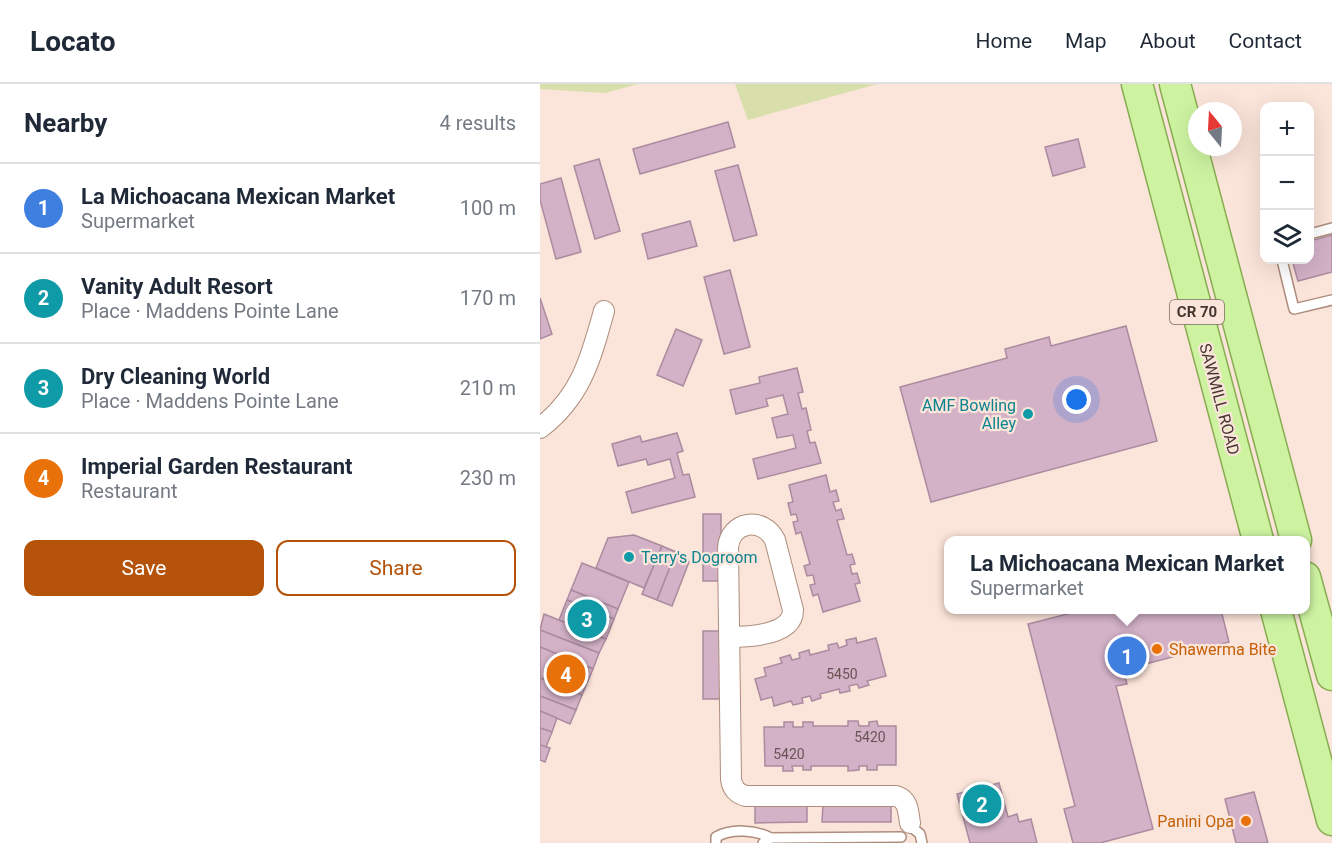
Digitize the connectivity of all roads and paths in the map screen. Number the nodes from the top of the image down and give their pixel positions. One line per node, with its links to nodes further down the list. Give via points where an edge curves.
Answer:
1 (1137, 84): 9 (main road, SAWMILL ROAD / CR 70)
2 (1175, 84): 10 (main road, CR 70)
3 (1332, 228): 4 (lane)
4 (1314, 233)
5 (1283, 264): 6 (lane, via 1294,309)
6 (1332, 300)
7 (604, 311): 8 (street, via 581,380 561,410)
8 (540, 428)
9 (1257, 536)
10 (1295, 536)
11 (1310, 594): 14 (main road)
12 (1277, 614): 15 (main road)
13 (729, 637): 13 (street, via 729,540 741,526 759,525 769,530 775,540 793,607 792,617 782,628 753,636); 16 (street, via 731,779 736,791 746,796 896,796 906,804)
14 (1330, 661)
15 (1332, 820)
16 (904, 834): 17 (lane); 19 (lane, via 920,834)
17 (767, 840): 18 (lane, via 758,832 723,833 716,837)
18 (716, 843)
19 (922, 843)

